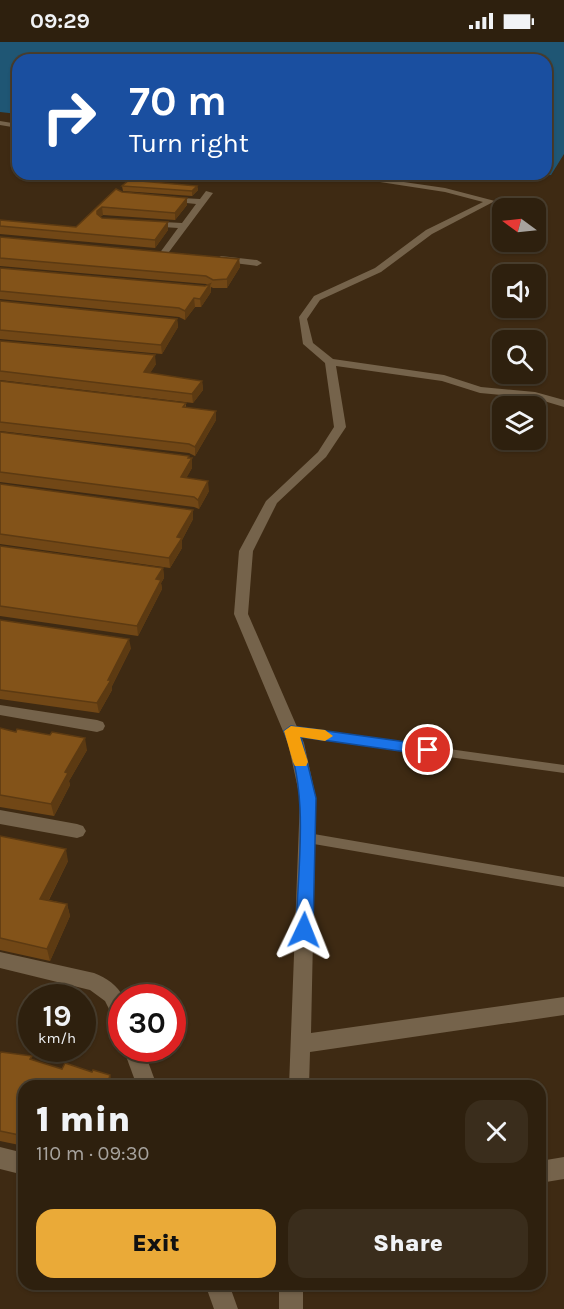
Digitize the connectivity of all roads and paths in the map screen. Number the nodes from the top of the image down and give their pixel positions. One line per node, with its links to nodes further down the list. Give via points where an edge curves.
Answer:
1 (374, 180): 12 (street, via 491,201 429,232 378,270 316,298 302,319 308,344)
2 (209, 193): 4 (street)
3 (157, 198): 4 (street)
4 (202, 201): 6 (street)
5 (138, 222): 6 (street)
6 (184, 226): 8 (street)
7 (151, 253): 8 (street)
8 (163, 254): 9 (street)
9 (174, 255)
10 (210, 258): 11 (street)
11 (257, 263)
12 (330, 362): 13 (street, via 444,378 480,390 536,395); 16 (street, via 340,427 322,454 272,501 246,551 242,614)
13 (564, 404)
14 (0, 710): 15 (street)
15 (97, 726)
16 (291, 731): 17 (lane); 20 (street, via 309,798)
17 (564, 769)
18 (0, 818): 19 (street)
19 (77, 831)
20 (308, 838): 21 (lane); 25 (street)
21 (564, 882)
22 (0, 960): 23 (street, via 94,982)
23 (108, 990)
24 (564, 1006): 25 (street)
25 (300, 1044): 28 (street)
26 (138, 1062): 27 (street)
27 (145, 1080)
28 (298, 1080)
29 (0, 1158): 30 (street)
30 (18, 1162)
31 (564, 1168): 32 (street)
32 (546, 1171)
33 (219, 1290): 35 (street)
34 (291, 1290): 36 (street)
35 (226, 1309)
36 (291, 1309)

